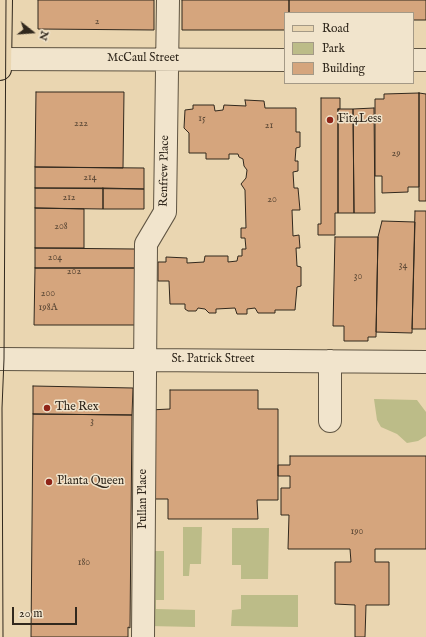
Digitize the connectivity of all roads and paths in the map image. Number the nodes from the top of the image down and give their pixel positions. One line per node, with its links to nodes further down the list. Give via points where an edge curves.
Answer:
1 (1, 0): 3 (main road)
2 (168, 0): 4 (street, Renfrew Place)
3 (0, 59): 4 (street, McCaul Street); 8 (main road)
4 (167, 59): 5 (street, McCaul Street); 10 (street, Renfrew Place, via 165,212 146,244)
5 (284, 60)
6 (414, 60): 7 (street)
7 (426, 60)
8 (0, 69)
9 (0, 359): 10 (street, St. Patrick Street)
10 (145, 360): 11 (street, St. Patrick Street); 14 (street, Pullan Place)
11 (330, 361): 12 (street, St. Patrick Street); 13 (street)
12 (426, 362)
13 (330, 421)
14 (143, 637)

